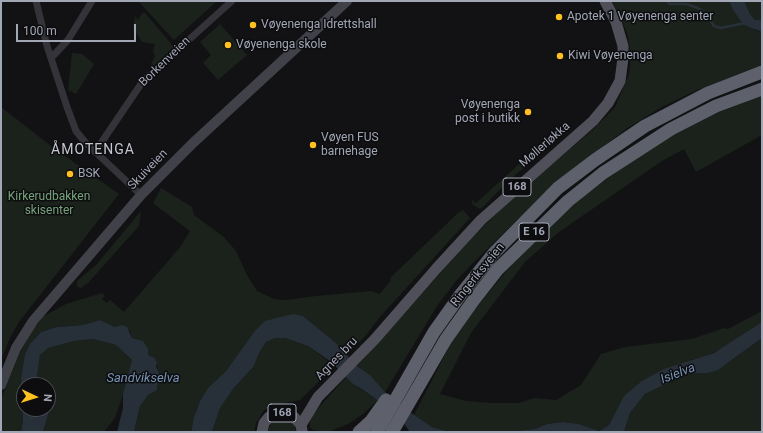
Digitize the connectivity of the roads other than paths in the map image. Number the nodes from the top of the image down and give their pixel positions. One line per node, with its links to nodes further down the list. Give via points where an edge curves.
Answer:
1 (36, 1): 6 (street)
2 (92, 1): 6 (street, via 68,40)
3 (232, 1): 9 (street, Borkenveien, via 143,81)
4 (347, 1): 10 (main road, Skuiveien, via 193,143)
5 (605, 1): 11 (main road, Møllerløkka / 168, via 616,22 623,46 620,81 608,103 593,121 481,220)
6 (52, 57): 9 (street, via 76,131)
7 (756, 74): 12 (highway, Ringeriksveien / E 16, via 708,93 633,134 558,188 494,253 461,294)
8 (758, 90): 18 (highway, Ringeriksveien / E 16, via 716,106 642,146 568,201 498,269 446,339)
9 (95, 152): 10 (street)
10 (141, 195): 13 (main road, Skuiveien, via 33,321 16,348)
11 (375, 339): 14 (main road, Agnes bru / 168)
12 (413, 368): 15 (highway, E 16); 17 (highway, Ringeriksveien / E 16)
13 (1, 385)
14 (299, 420): 16 (main road, 168, via 275,414 264,423)
15 (361, 431)
16 (262, 432)
17 (377, 432)
18 (392, 432)

